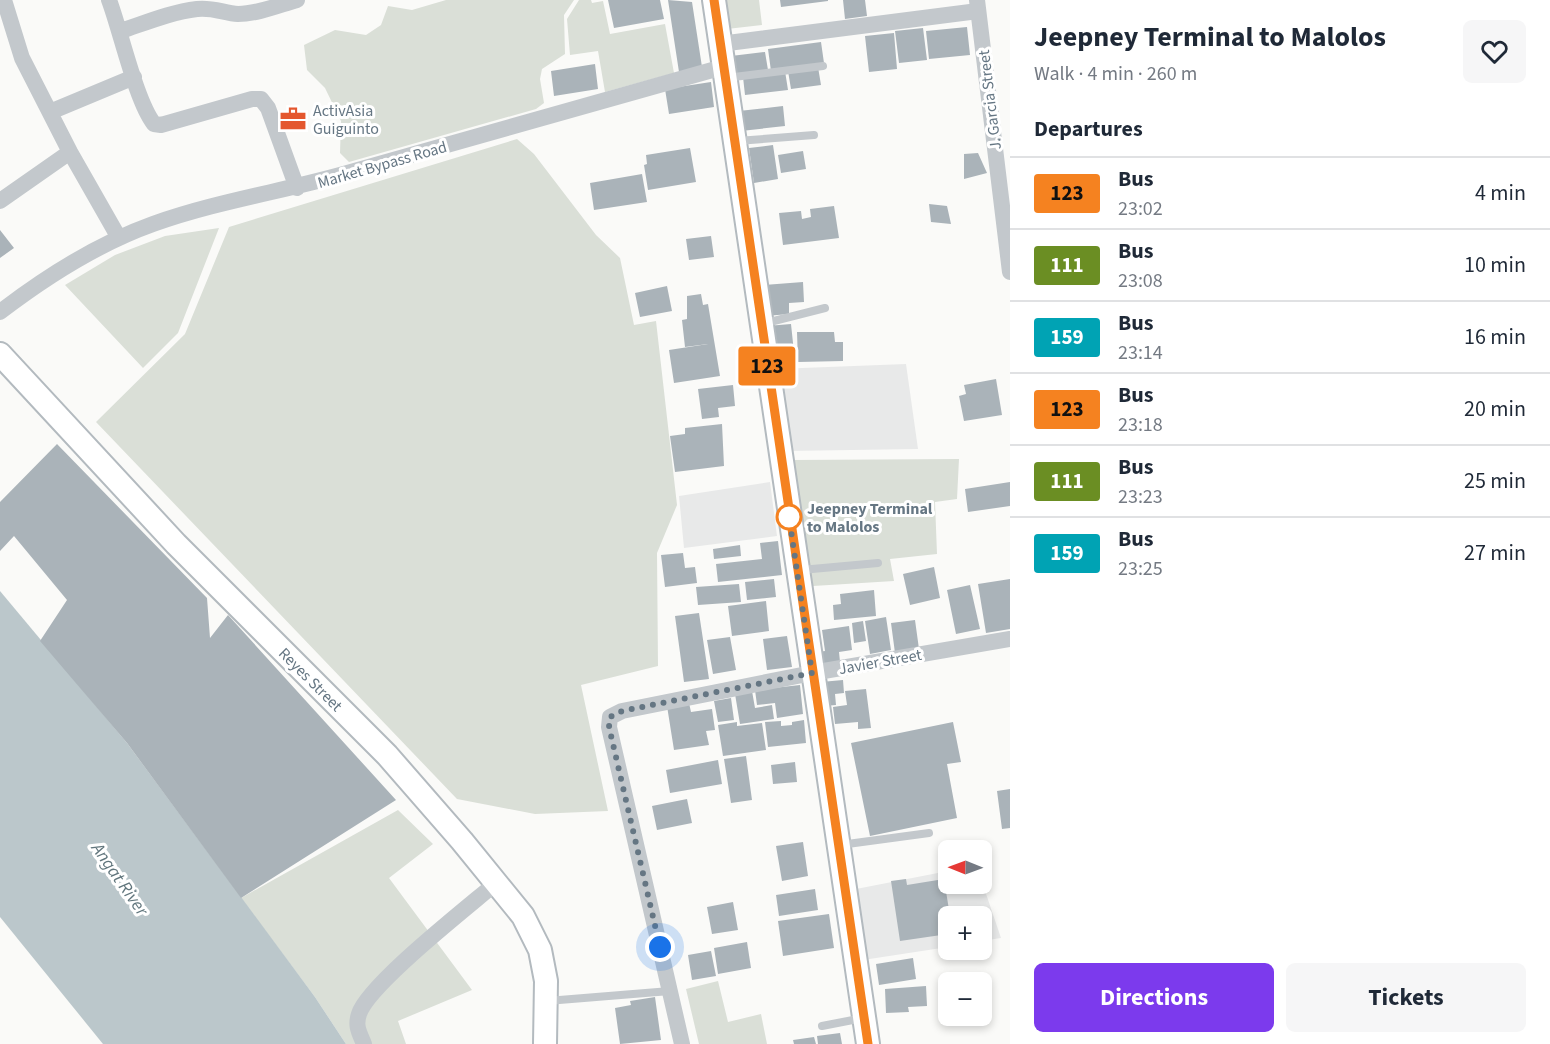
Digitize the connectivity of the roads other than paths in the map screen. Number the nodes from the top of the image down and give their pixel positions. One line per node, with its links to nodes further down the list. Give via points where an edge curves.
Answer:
1 (4, 0): 11 (street, via 22,58)
2 (109, 0): 6 (street, Market Bypass Road)
3 (297, 0): 6 (street, via 251,13 198,8)
4 (714, 0): 7 (main road)
5 (977, 5): 7 (street); 18 (street, J. Garcia Street)
6 (121, 31): 10 (street, Market Bypass Road)
7 (720, 44): 9 (main road)
8 (823, 66): 9 (lane)
9 (724, 73): 13 (main road); 15 (street, Market Bypass Road)
10 (134, 77): 11 (street); 15 (street, Market Bypass Road, via 154,124 261,99 268,108)
11 (50, 112): 14 (street)
12 (814, 135): 13 (lane)
13 (734, 141): 21 (main road)
14 (70, 152): 16 (street); 17 (street)
15 (297, 188): 17 (street, via 202,209)
16 (0, 201)
17 (119, 238): 20 (street, via 50,276)
18 (1010, 272)
19 (825, 308): 21 (lane)
20 (0, 312)
21 (761, 324): 24 (main road)
22 (0, 354): 29 (main road, Reyes Street, via 176,544 387,755)
23 (878, 563): 24 (lane)
24 (797, 570): 26 (main road)
25 (1010, 639): 26 (street, Javier Street)
26 (812, 673): 28 (main road); 30 (street, Javier Street, via 622,711 610,717 609,727)
27 (929, 833): 28 (lane)
28 (840, 845): 32 (main road)
29 (496, 883): 31 (main road, Reyes Street, via 523,916 540,950); 34 (street, via 376,988 360,1010 356,1026)
30 (670, 991): 31 (lane); 36 (street)
31 (546, 1001): 35 (main road, Reyes Street)
32 (864, 1018): 33 (lane); 37 (main road)
33 (822, 1026)
34 (364, 1044)
35 (545, 1044)
36 (682, 1044)
37 (868, 1044)

